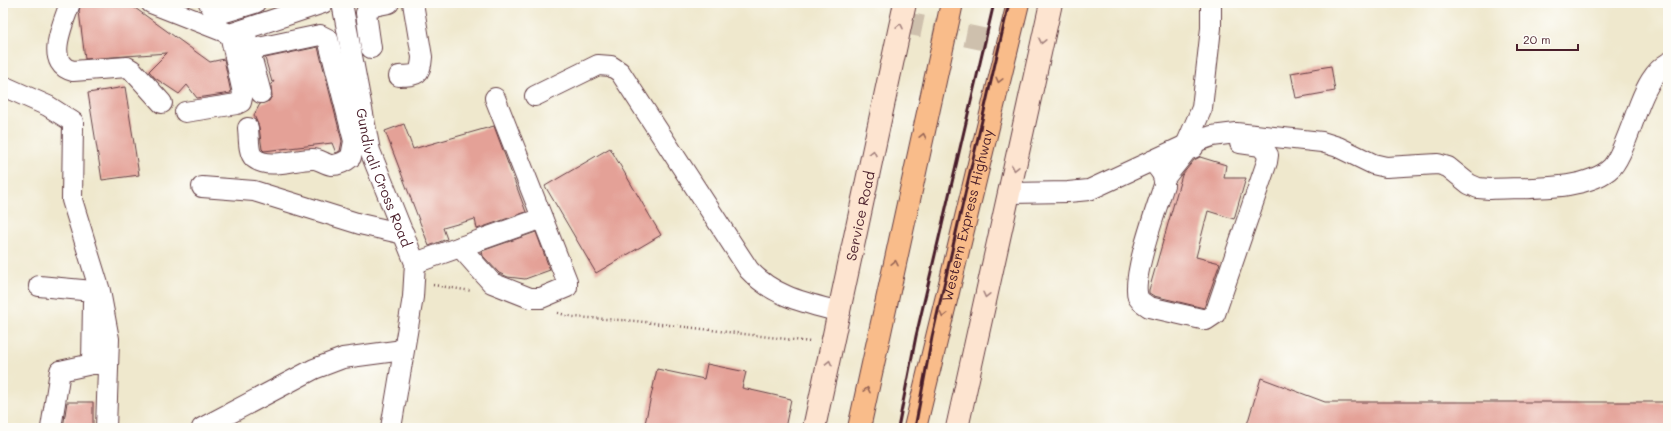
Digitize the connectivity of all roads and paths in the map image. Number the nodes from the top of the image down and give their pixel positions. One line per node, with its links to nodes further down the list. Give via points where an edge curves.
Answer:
1 (70, 3): 25 (street, via 57,44 61,64 66,69 73,70 126,67 132,70)
2 (137, 3): 14 (street)
3 (209, 3): 4 (street, via 214,11 222,13)
4 (255, 3)
5 (323, 3): 16 (street)
6 (342, 3): 17 (street, Gundivali Cross Road)
7 (389, 3): 17 (street, via 369,7 366,14 371,48)
8 (413, 3): 20 (street, via 422,66 416,75)
9 (905, 3): 42 (street, Service Road, one-way to 9)
10 (952, 3): 51 (highway, one-way to 10)
11 (1018, 3): 52 (highway, Western Express Highway, one-way to 52)
12 (1050, 3): 32 (street, one-way to 32)
13 (1211, 3): 28 (street, via 1211,28 1202,108)
14 (171, 9): 15 (street); 16 (street)
15 (200, 31)
16 (237, 32): 18 (street); 26 (street, via 243,94 240,102)
17 (350, 43): 34 (street, Gundivali Cross Road, via 370,151)
18 (250, 50): 22 (street); 27 (street, via 320,35 328,40 354,141 351,157 343,163 331,165 313,158 262,162 253,158)
19 (1668, 63): 28 (street, via 1648,84 1620,153 1612,166 1596,178 1576,184 1478,188 1438,164 1386,167 1322,142 1258,135 1236,133 1212,136)
20 (399, 76)
21 (3, 86): 39 (street, via 48,106 73,122 72,200)
22 (261, 93)
23 (535, 96): 42 (street, via 598,65 611,66 620,72 749,270 776,292)
24 (495, 98): 33 (street)
25 (162, 103)
26 (185, 112)
27 (248, 128)
28 (1186, 145): 29 (street)
29 (1152, 161): 30 (street); 32 (street, via 1089,190)
30 (1164, 179): 30 (street, via 1136,282 1138,296 1149,307 1206,320 1215,314 1268,155 1261,146 1215,140 1187,150)
31 (202, 187): 34 (street, via 254,191 360,224)
32 (1009, 193): 53 (street, one-way to 53)
33 (542, 218): 35 (street); 35 (street, via 567,285 565,289 541,298 530,298 492,283)
34 (404, 234): 36 (street, Gundivali Cross Road)
35 (460, 248): 36 (street)
36 (416, 263): 44 (street, Gundivali Cross Road, via 413,297)
37 (431, 285): 40 (path)
38 (39, 286): 39 (street)
39 (97, 291): 45 (street, via 109,339)
40 (478, 292)
41 (551, 312): 43 (path, via 573,317 636,321)
42 (840, 312): 50 (street, Service Road, one-way to 42)
43 (807, 341)
44 (403, 350): 48 (street, via 343,358 314,369); 49 (street, Gundivali Cross Road)
45 (100, 364): 46 (street, via 60,371); 47 (street)
46 (51, 428)
47 (106, 428)
48 (202, 428)
49 (391, 428)
50 (814, 428)
51 (859, 428)
52 (915, 428)
53 (956, 428)

